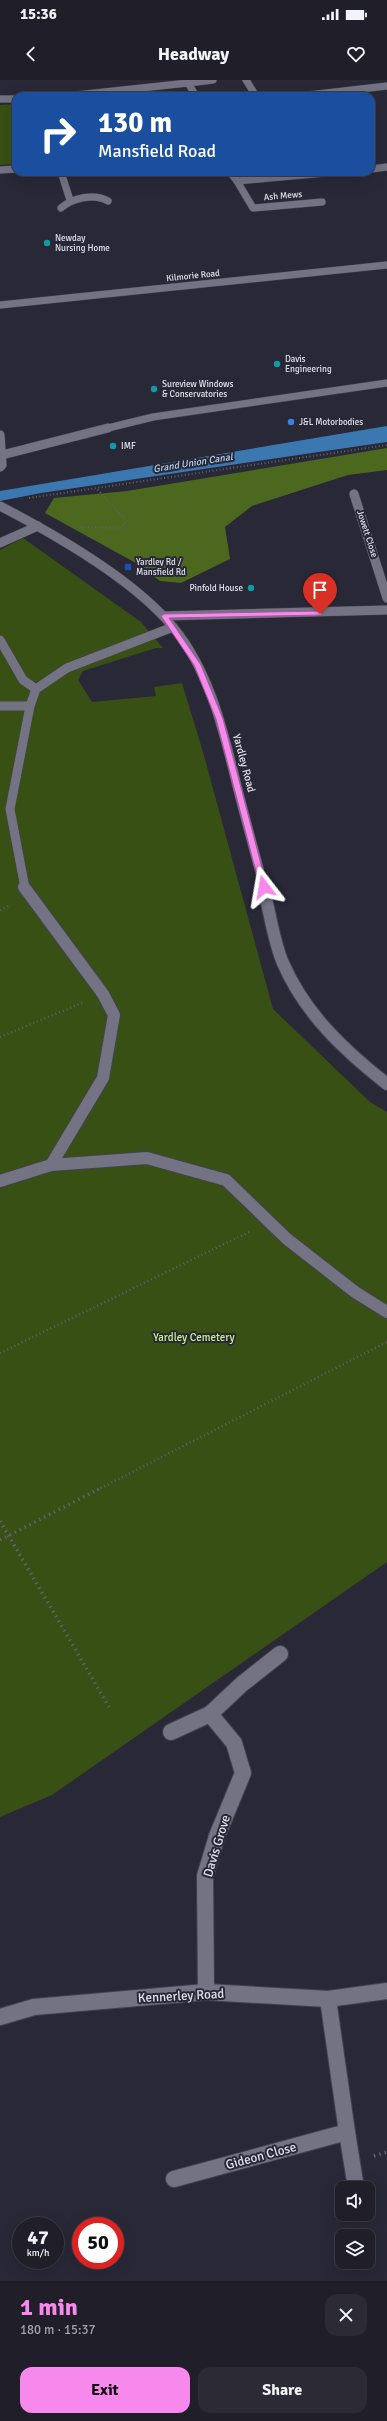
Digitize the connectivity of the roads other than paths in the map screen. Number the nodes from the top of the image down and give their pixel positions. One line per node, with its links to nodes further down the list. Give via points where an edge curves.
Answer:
1 (213, 80): 3 (street)
2 (246, 80): 7 (street)
3 (188, 83): 5 (street); 6 (street)
4 (386, 87): 8 (street)
5 (104, 92)
6 (194, 92)
7 (254, 92)
8 (338, 92)
9 (0, 99): 10 (street)
10 (12, 99)
11 (387, 167): 12 (street)
12 (375, 168)
13 (12, 169): 14 (street)
14 (0, 170)
15 (61, 176): 19 (street)
16 (233, 176): 18 (street)
17 (292, 176): 18 (street)
18 (237, 181): 21 (street, Ash Mews, via 253,208)
19 (70, 200): 20 (street, via 101,198); 22 (street)
20 (108, 201)
21 (322, 202)
22 (61, 208)
23 (387, 265): 24 (street, Kilmorie Road)
24 (0, 305)
25 (387, 383): 27 (street, via 153,417)
26 (0, 435): 27 (street)
27 (2, 455): 28 (street)
28 (0, 467)
29 (354, 494): 33 (street, Jowett Close)
30 (0, 506): 31 (street, Yardley Road)
31 (42, 528): 32 (street); 35 (street, Yardley Road, via 116,576)
32 (0, 543)
33 (387, 598)
34 (387, 610): 35 (street)
35 (164, 616): 36 (street, Yardley Road)
36 (173, 627): 38 (street, via 67,668); 41 (street, Yardley Road, via 197,665 220,719 284,963 313,1014 351,1056)
37 (0, 640): 38 (street, via 23,680)
38 (36, 689): 40 (street)
39 (0, 706): 40 (street)
40 (30, 706): 42 (street, via 10,809 25,890 103,994 114,1015 103,1078)
41 (387, 1084)
42 (51, 1165): 43 (street); 44 (street, via 147,1158 226,1180 287,1239 355,1292)
43 (0, 1181)
44 (387, 1312)
45 (280, 1654): 46 (street)
46 (210, 1714): 47 (street); 49 (street, Davis Grove, via 234,1743 243,1773 217,1836 205,1876)
47 (171, 1732)
48 (387, 1991): 50 (street, Kennerley Road)
49 (206, 1992): 50 (street, Kennerley Road); 51 (street, Kennerley Road, via 34,2007)
50 (328, 1999): 52 (street)
51 (0, 2017)
52 (347, 2132): 53 (street, Gideon Close); 54 (street)
53 (174, 2179)
54 (355, 2181)

